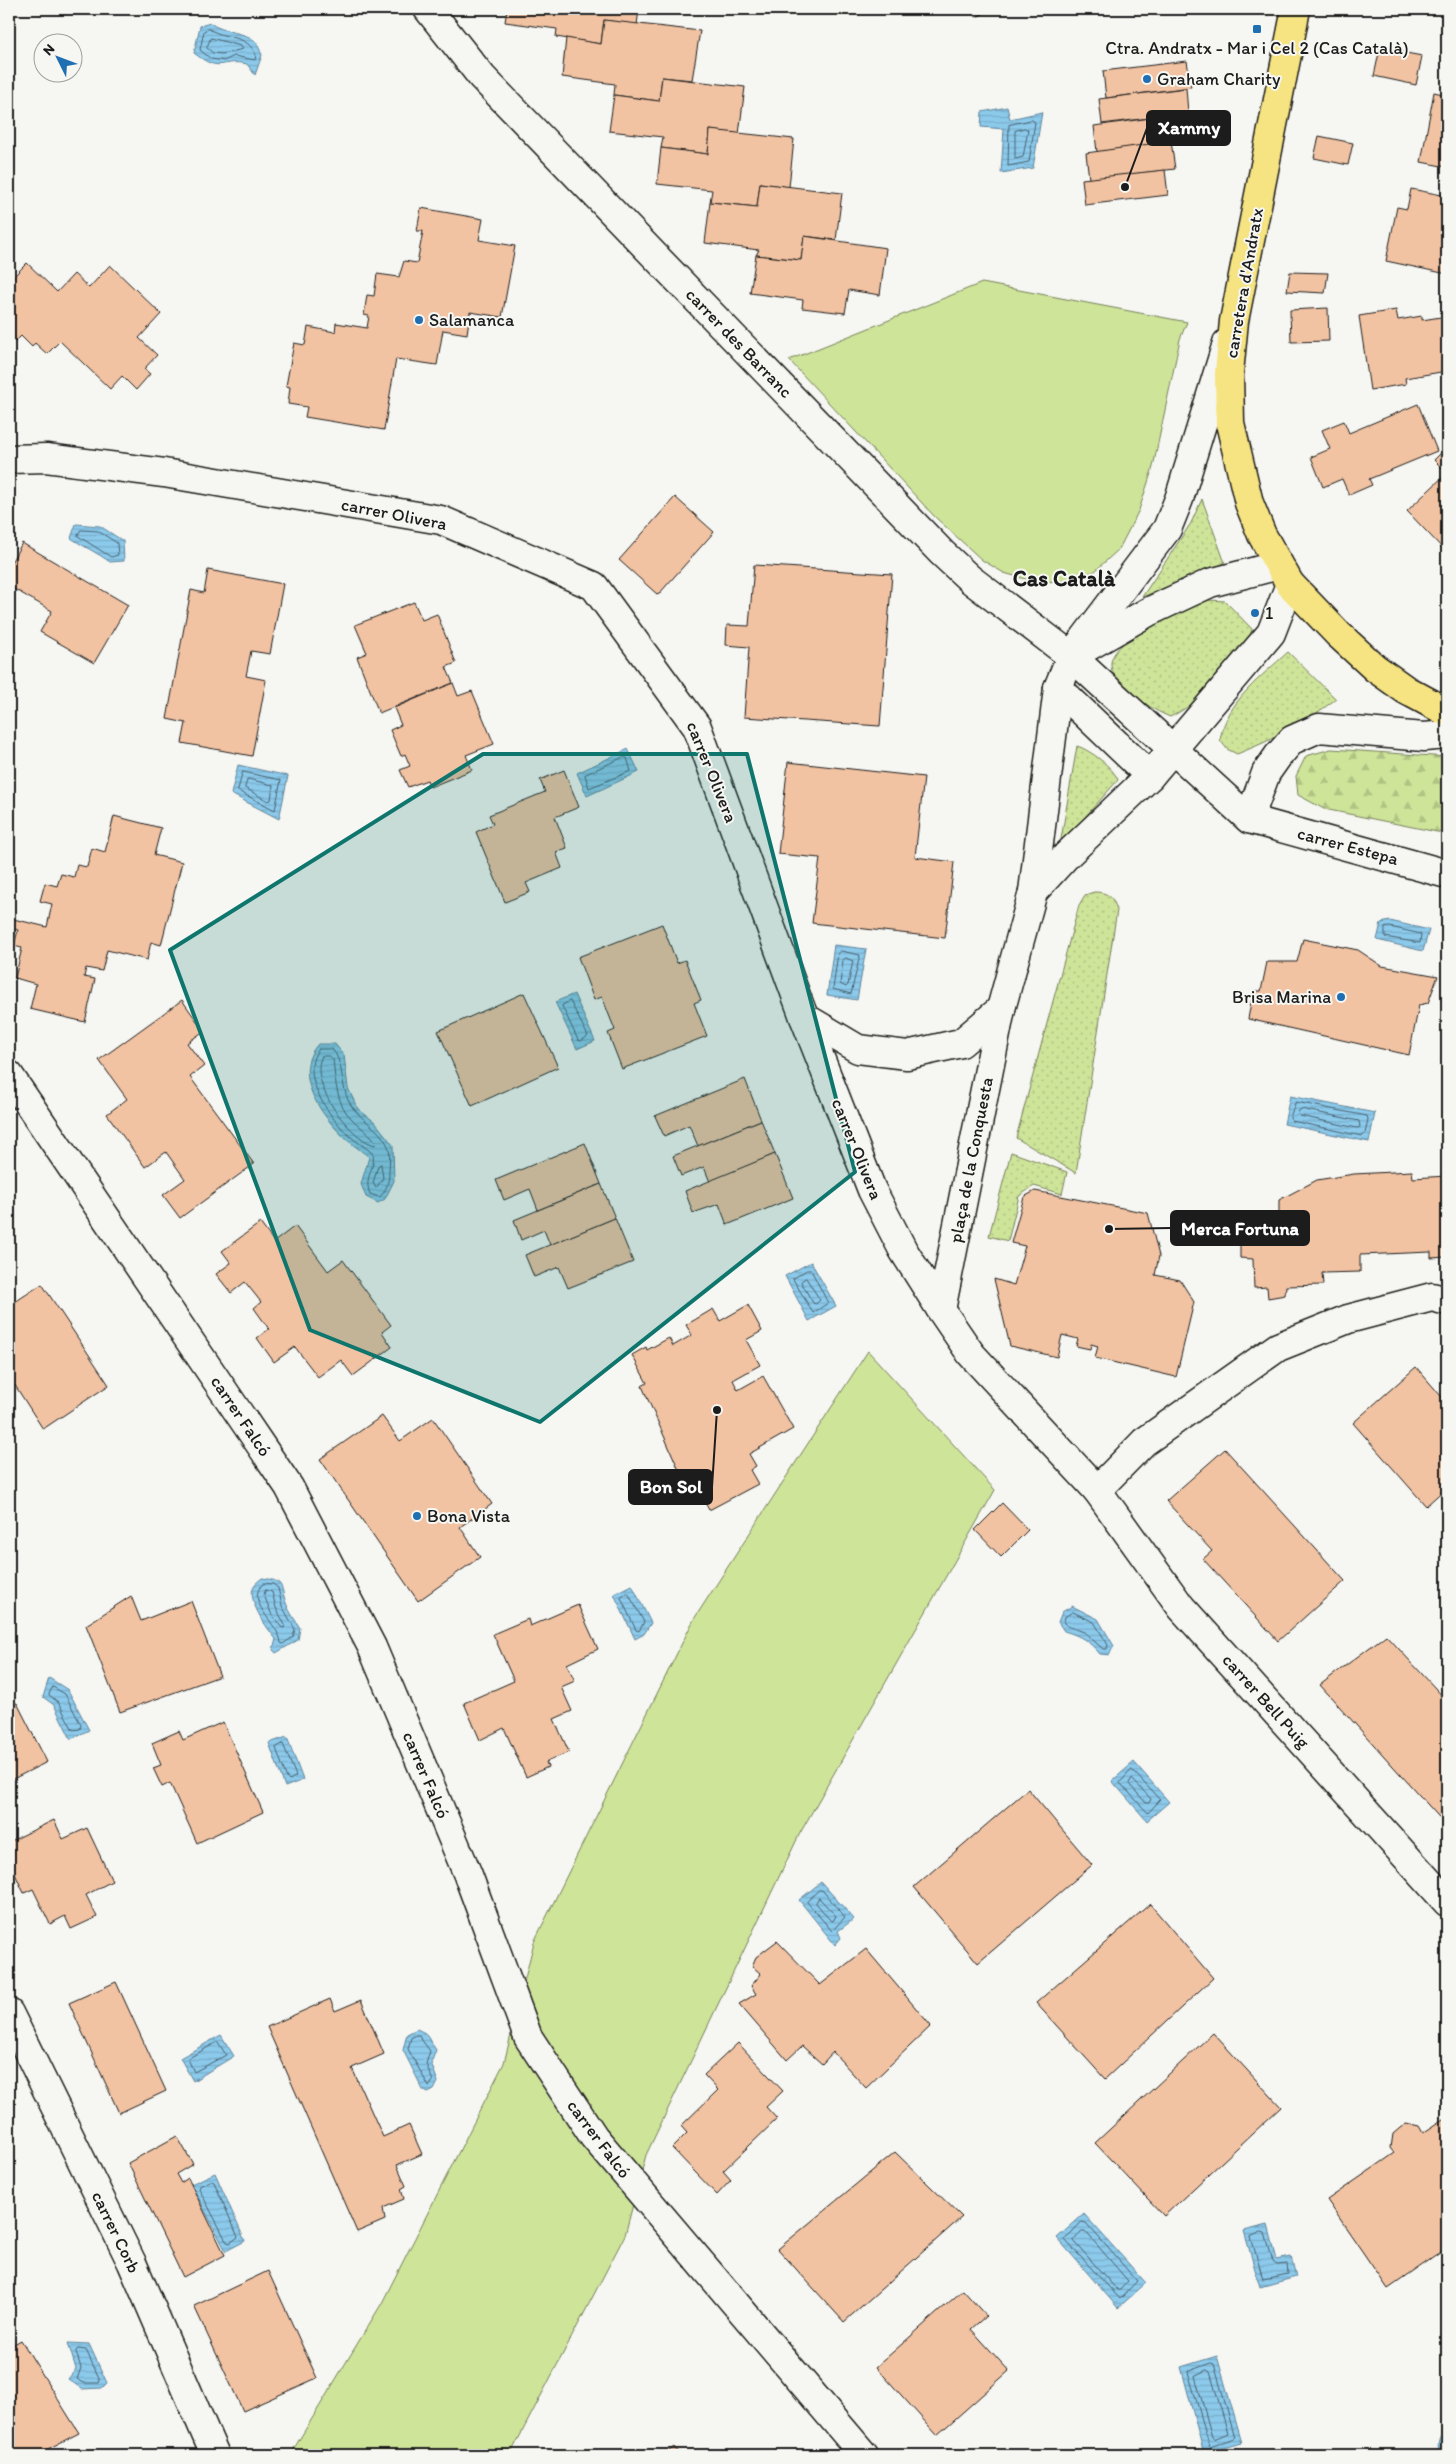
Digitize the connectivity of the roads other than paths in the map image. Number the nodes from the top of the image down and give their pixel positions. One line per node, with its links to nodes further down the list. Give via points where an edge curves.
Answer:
1 (428, 9): 6 (street, carrer des Barranc, via 482,78 942,553 970,579)
2 (1296, 9): 3 (main road, carretera d'Andratx)
3 (1234, 320): 5 (main road, carretera d'Andratx, via 1229,373 1230,423 1249,503 1262,535); 6 (street, plaça de la Conquesta, via 1167,529)
4 (9, 459): 16 (street, carrer Olivera, via 46,458 164,473 441,520 594,586 697,727)
5 (1285, 575): 6 (street, via 1210,583 1148,612); 8 (main road, carretera d'Andratx, via 1338,634 1375,668); 10 (street, plaça de la Conquesta, via 1271,633)
6 (1071, 656): 7 (street, plaça de la Conquesta); 10 (street)
7 (1058, 688): 11 (street); 14 (street, plaça de la Conquesta)
8 (1447, 712)
9 (1447, 735): 12 (street, via 1424,737 1319,728 1292,740 1278,756 1266,773)
10 (1174, 749): 11 (street, plaça de la Conquesta); 12 (street)
11 (1150, 776): 14 (street, plaça de la Conquesta)
12 (1249, 819): 13 (street, carrer Estepa)
13 (1447, 874)
14 (1033, 892): 15 (street, plaça de la Conquesta)
15 (1001, 1009): 16 (street, via 962,1043 907,1055 858,1049); 19 (street, plaça de la Conquesta)
16 (804, 1017): 19 (street, carrer Olivera, via 872,1190 903,1250)
17 (9, 1075): 24 (street, carrer Falcó, via 289,1487 372,1647 468,1875 528,2037 594,2137)
18 (1447, 1301): 20 (street, via 1432,1297 1348,1319 1278,1347 1144,1442)
19 (941, 1310): 20 (street, carrer Olivera, via 971,1354)
20 (1097, 1490): 21 (street, carrer Bell Puig, via 1181,1607)
21 (1447, 1902)
22 (9, 2013): 23 (street, carrer Corb, via 132,2263)
23 (216, 2455)
24 (864, 2455)

